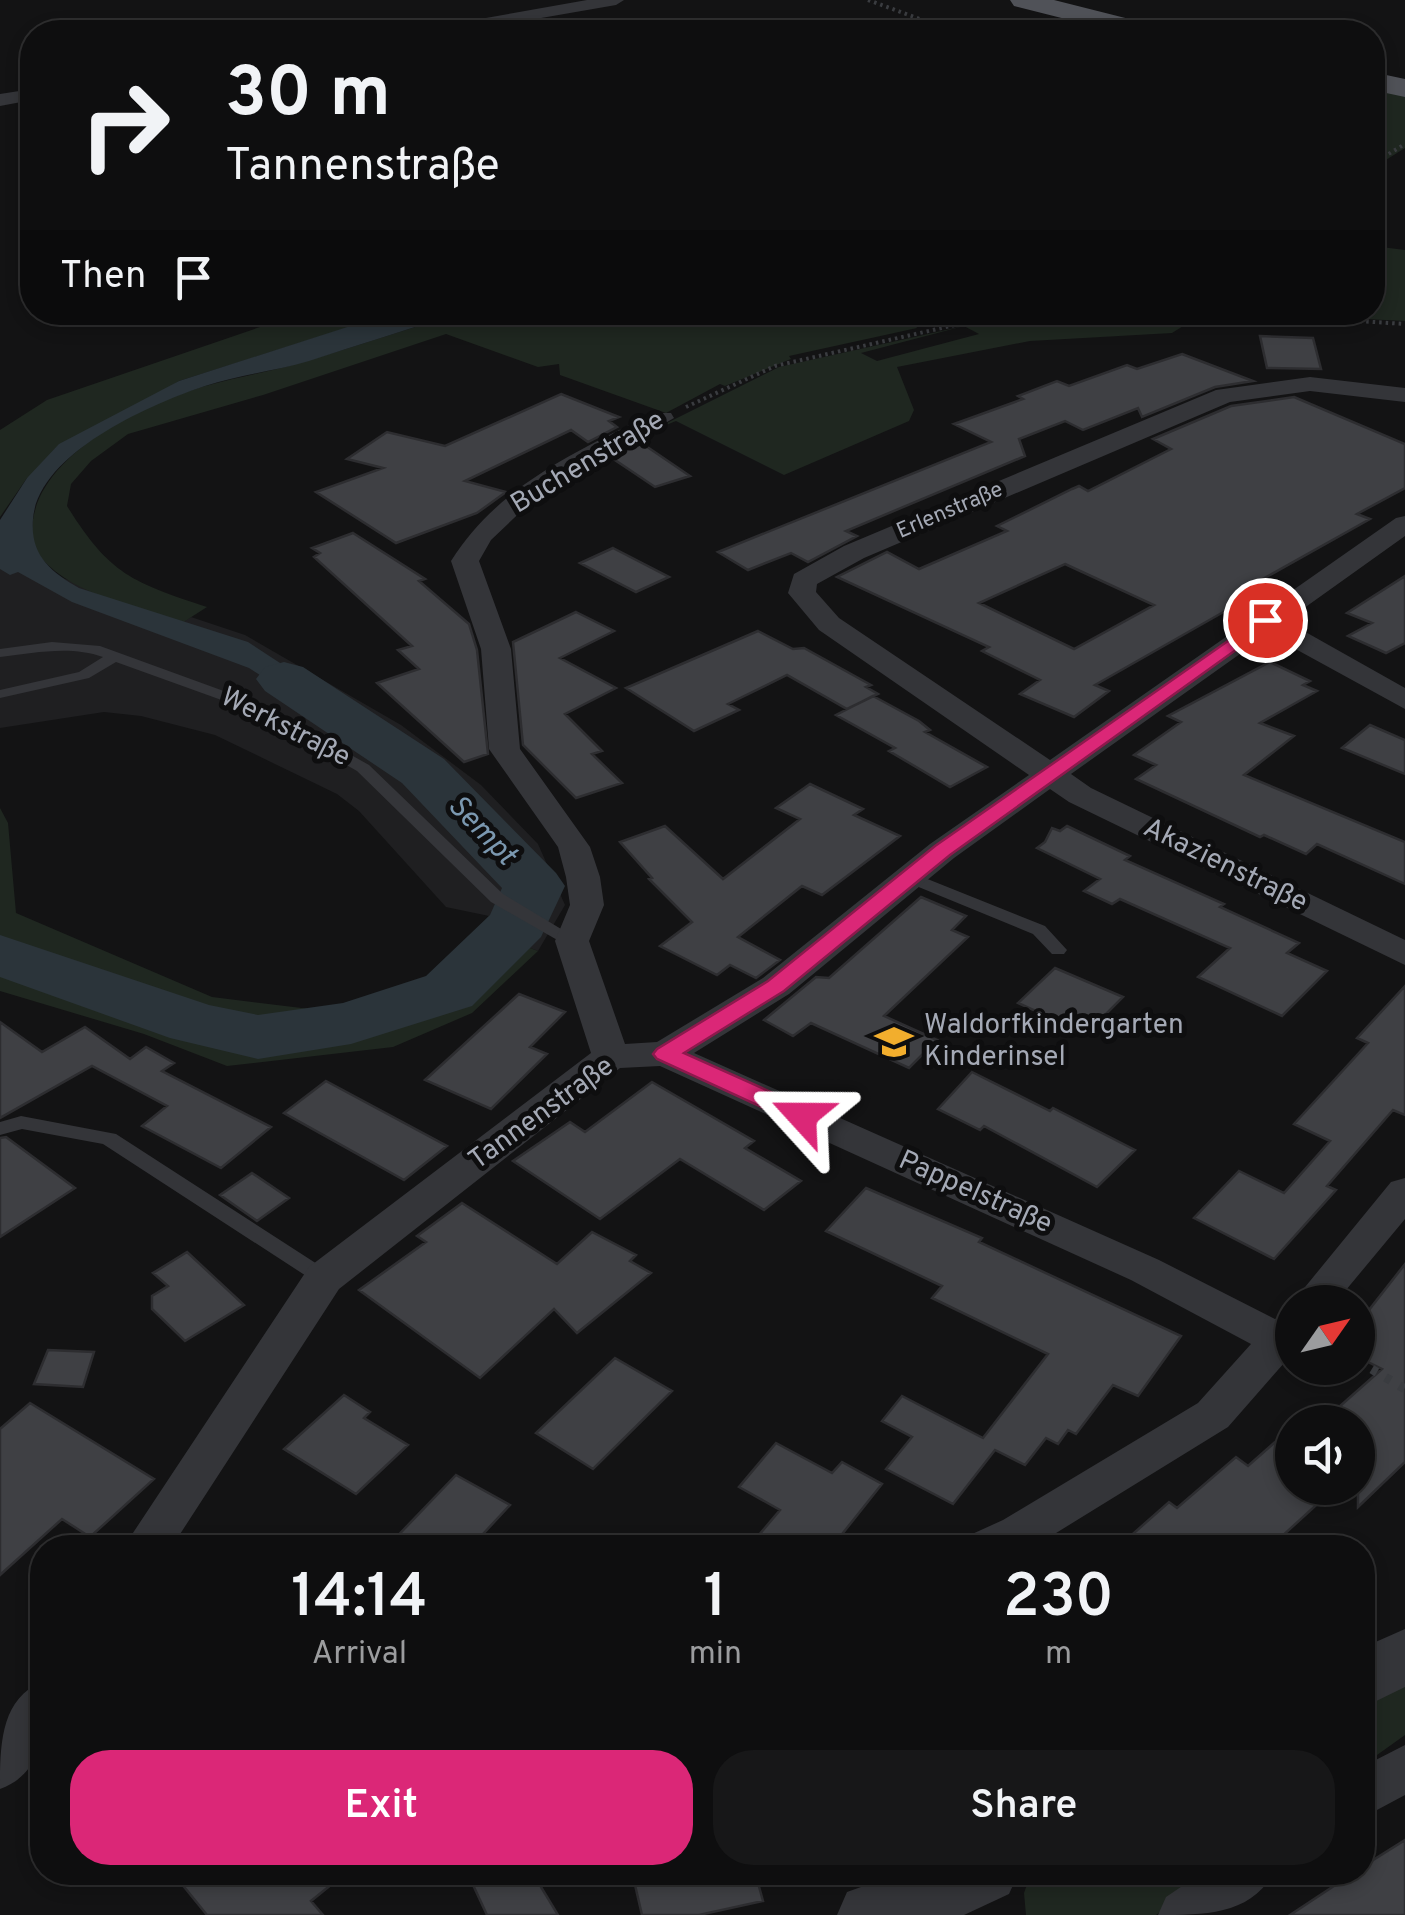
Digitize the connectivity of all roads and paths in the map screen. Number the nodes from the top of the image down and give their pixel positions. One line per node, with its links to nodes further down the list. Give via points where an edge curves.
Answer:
1 (616, 0): 4 (street)
2 (868, 0): 5 (path)
3 (1024, 0): 6 (main road)
4 (503, 20)
5 (922, 20)
6 (1101, 20)
7 (955, 325): 9 (path, Buchenstraße, via 775,366)
8 (1405, 395): 16 (street, Erlenstraße, via 1310,384 1225,395 871,544 804,580 802,593 829,624)
9 (662, 418): 18 (street, Buchenstraße, via 532,490 477,536 466,561 496,649 505,749 574,847 583,876 587,905)
10 (1405, 524): 11 (street, Tannenstraße)
11 (1265, 620): 15 (street); 16 (street, Tannenstraße)
12 (0, 653): 13 (lane, Werkstraße, via 52,646)
13 (115, 656): 14 (lane, via 84,676); 18 (lane, Werkstraße, via 256,708 363,768 497,898)
14 (0, 694)
15 (1405, 700)
16 (1046, 775): 17 (street, Tannenstraße); 20 (street, Akazienstraße)
17 (910, 877): 19 (lane, via 1039,930); 21 (street, Tannenstraße, via 776,986)
18 (572, 942): 22 (street)
19 (1058, 950)
20 (1405, 954)
21 (665, 1054): 22 (street, Tannenstraße); 27 (street, Pappelstraße)
22 (611, 1056): 25 (street, Tannenstraße)
23 (0, 1128): 25 (lane, via 21,1122 109,1139)
24 (1405, 1192): 26 (street)
25 (324, 1278): 31 (street, Tannenstraße)
26 (1327, 1285)
27 (1275, 1329)
28 (1275, 1347): 32 (street, via 1213,1416)
29 (1375, 1371): 30 (path)
30 (1405, 1389)
31 (155, 1535)
32 (1012, 1535)
33 (1405, 1655): 34 (street)
34 (1375, 1673)
35 (30, 1721): 37 (street)
36 (1405, 1766): 38 (street)
37 (0, 1767)
38 (1375, 1786)
39 (1229, 1885): 42 (street)
40 (971, 1892): 41 (street)
41 (871, 1915)
42 (1185, 1915)

